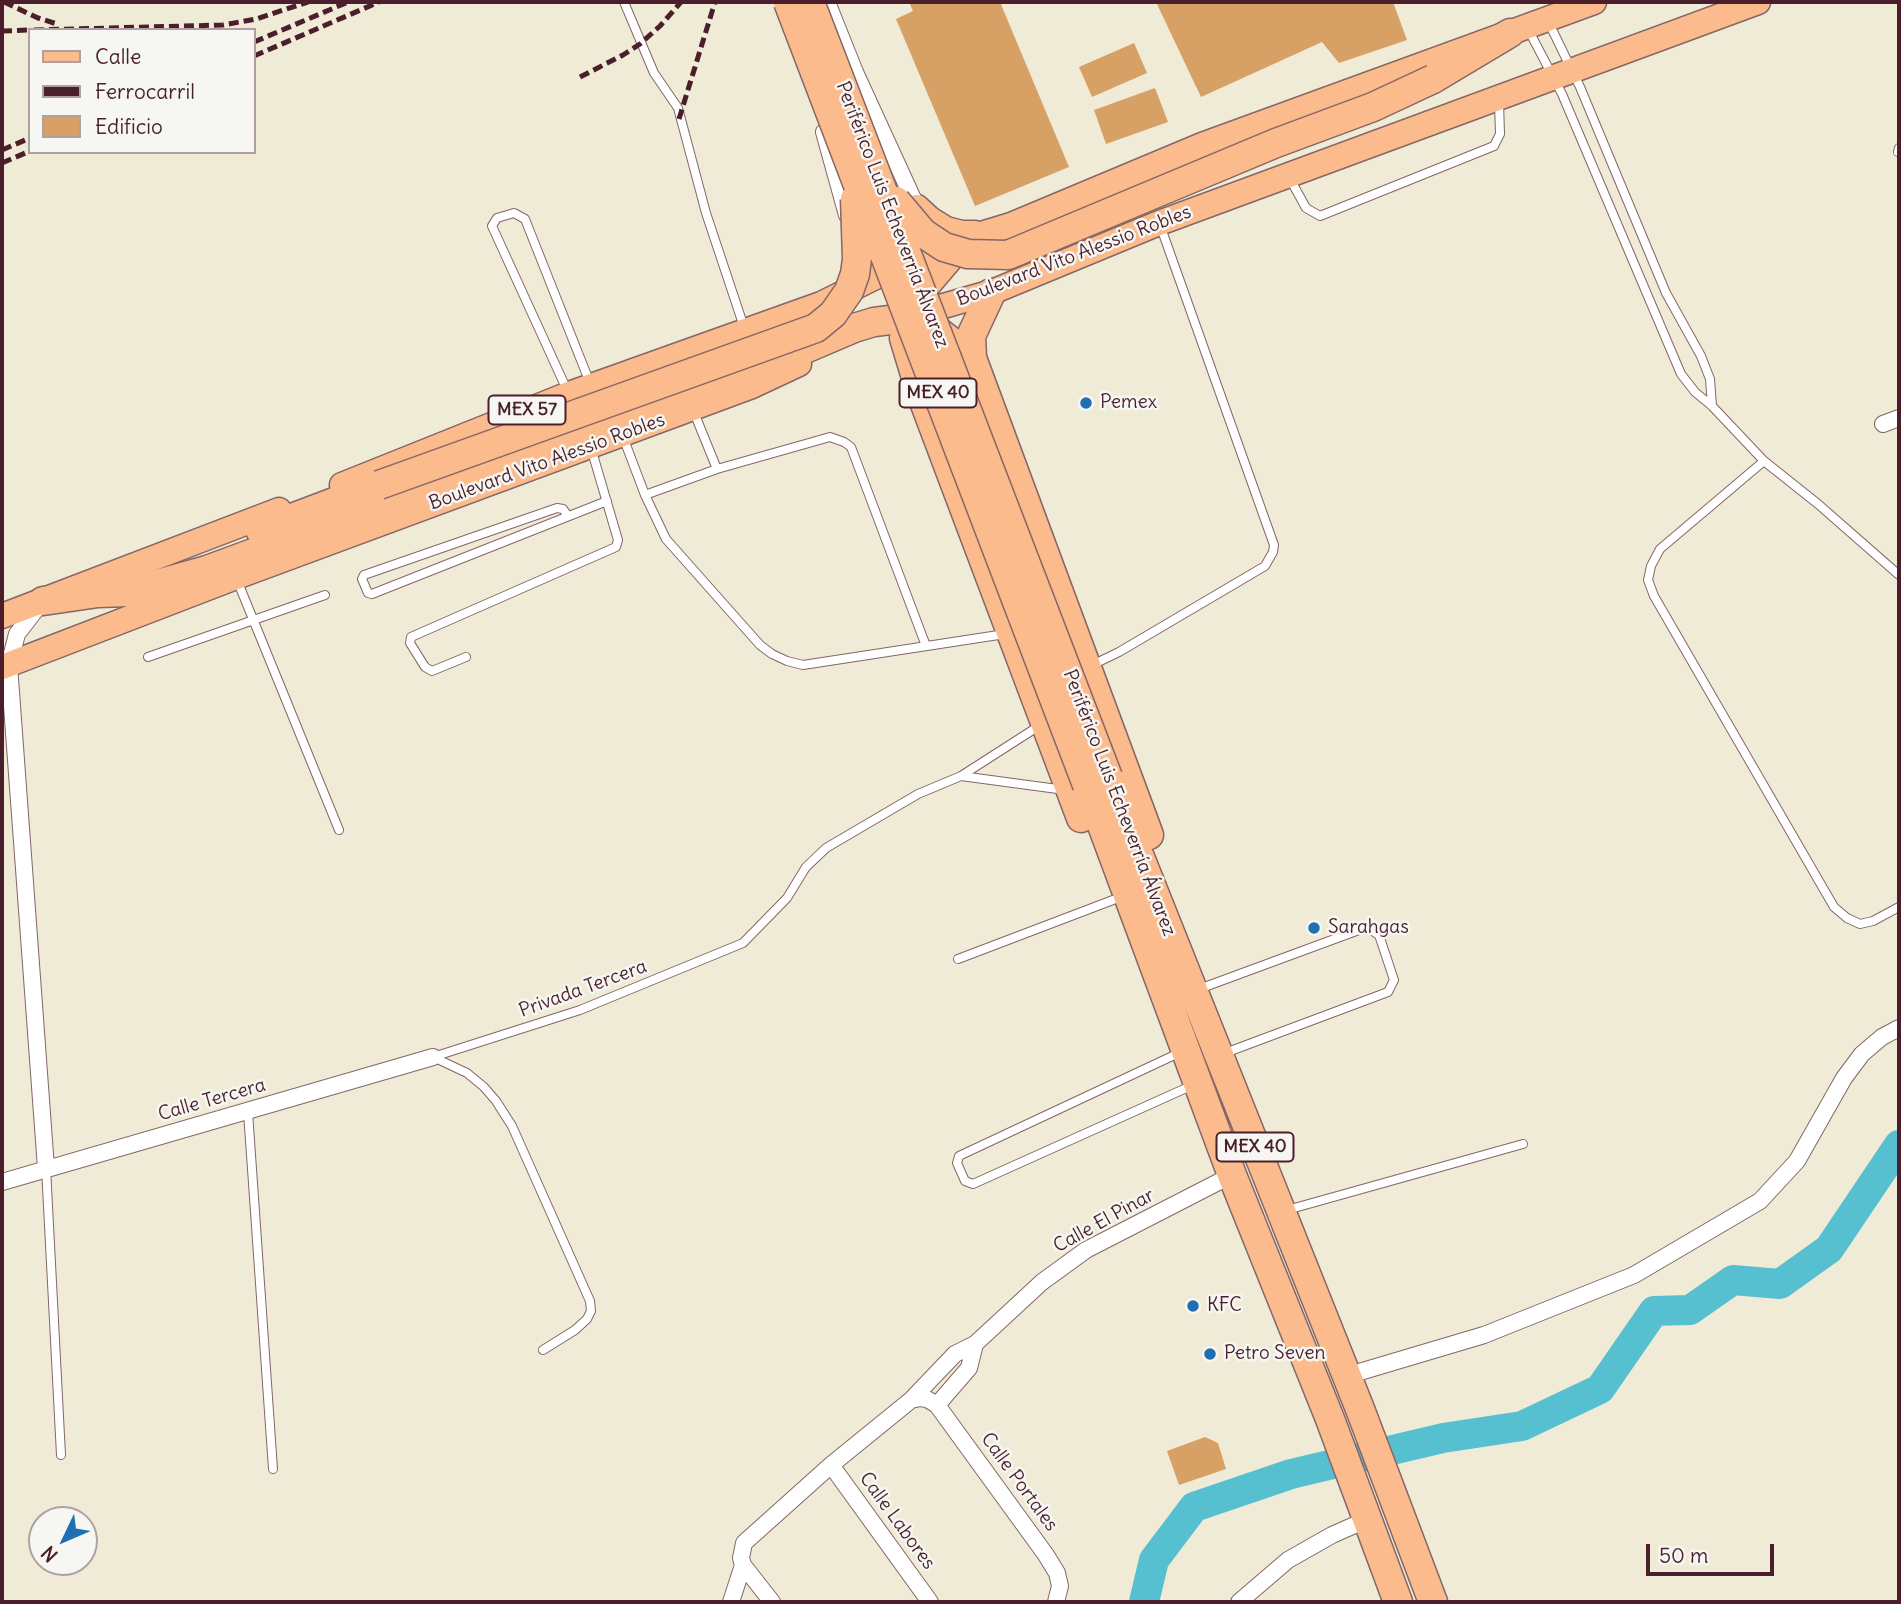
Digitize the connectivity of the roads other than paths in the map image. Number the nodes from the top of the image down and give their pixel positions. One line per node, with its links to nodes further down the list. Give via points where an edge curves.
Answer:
1 (624, 2): 25 (lane, via 654,73 678,108 706,213)
2 (775, 2): 18 (street, via 821,121)
3 (788, 2): 11 (highway, Periférico Luis Echeverría Álvarez / MEX 40, bridge)
4 (810, 2): 11 (highway, Periférico Luis Echeverría Álvarez / MEX 40, bridge)
5 (827, 2): 13 (street, Periférico Luis Echeverría Álvarez)
6 (1594, 2): 8 (main road)
7 (1758, 2): 9 (main road, Boulevard Vito Alessio Robles)
8 (1528, 26): 9 (lane); 9 (lane); 11 (highway, bridge, via 1373,107 1009,255 968,254 944,247 923,233); 15 (main road, via 1202,145)
9 (1562, 74): 10 (main road, Boulevard Vito Alessio Robles); 17 (lane); 19 (lane)
10 (1498, 99): 12 (main road, Boulevard Vito Alessio Robles); 12 (lane, via 1500,134 1494,146 1320,216 1306,208)
11 (864, 169): 42 (highway, bridge, via 855,274 833,314 816,328 379,485); 55 (highway, Periférico Luis Echeverría Álvarez / MEX 40, bridge)
12 (1288, 174): 14 (main road, Boulevard Vito Alessio Robles)
13 (917, 207): 16 (main road, via 946,229); 18 (street, via 909,231 887,246 861,245); 20 (street, Periférico Luis Echeverría Álvarez)
14 (1159, 223): 21 (main road, Boulevard Vito Alessio Robles); 52 (lane, via 1273,552 1265,566)
15 (1011, 225): 16 (main road, MEX 57); 21 (main road, via 1015,256)
16 (974, 236): 20 (main road, MEX 57); 24 (highway)
17 (1640, 236): 19 (lane); 29 (lane, via 1701,355 1710,379)
18 (852, 238): 23 (street, via 843,280)
19 (1624, 241): 29 (lane, via 1681,374)
20 (932, 249): 23 (main road, MEX 57); 24 (main road)
21 (1034, 275): 22 (main road, Boulevard Vito Alessio Robles / MEX 57)
22 (990, 293): 24 (main road, Boulevard Vito Alessio Robles / MEX 57); 26 (highway, via 971,336)
23 (821, 304): 25 (main road, MEX 57)
24 (898, 319): 26 (highway, via 939,332); 28 (highway); 30 (main road, Boulevard Vito Alessio Robles / MEX 57, via 752,386); 42 (highway, via 854,328 207,570 129,592)
25 (745, 330): 27 (main road, MEX 57)
26 (972, 358): 28 (highway, via 958,355 938,362 924,377); 52 (highway)
27 (580, 389): 27 (lane, via 525,219 514,213 497,218 492,226); 44 (main road, MEX 57)
28 (920, 391): 47 (highway)
29 (1712, 406): 35 (lane)
30 (692, 408): 33 (main road, Boulevard Vito Alessio Robles / MEX 57); 36 (lane)
31 (1899, 418): 32 (street)
32 (1883, 424)
33 (622, 434): 34 (main road, Boulevard Vito Alessio Robles / MEX 57); 37 (lane)
34 (590, 446): 38 (lane); 41 (main road, Boulevard Vito Alessio Robles / MEX 57)
35 (1763, 461): 40 (lane); 59 (lane, via 1660,549 1648,580 1834,907 1860,923)
36 (717, 469): 37 (lane); 48 (lane, via 830,437 851,447)
37 (645, 495): 48 (lane, via 666,539 772,654 803,665)
38 (607, 501): 39 (lane); 50 (lane, via 618,540 613,550 411,637 410,643 432,671)
39 (568, 516): 39 (lane, via 372,594 362,579 557,508)
40 (1899, 575)
41 (236, 577): 46 (lane); 51 (main road, Boulevard Vito Alessio Robles / MEX 57)
42 (98, 593): 44 (highway)
43 (325, 595): 46 (lane)
44 (43, 601): 45 (main road, MEX 57); 51 (street, via 17,634)
45 (2, 616)
46 (253, 621): 49 (lane); 56 (lane)
47 (1011, 633): 48 (lane); 53 (highway)
48 (926, 646)
49 (148, 657)
50 (466, 657)
51 (5, 666): 70 (street)
52 (1088, 667): 57 (highway, via 1150,837)
53 (1045, 722): 54 (lane); 55 (highway)
54 (961, 776): 55 (lane); 66 (lane, Privada Tercera, via 918,794 827,848 743,943 580,1010)
55 (1089, 784): 57 (highway, Periférico Luis Echeverría Álvarez / MEX 40); 58 (highway); 60 (highway, Periférico Luis Echeverría Álvarez / MEX 40)
56 (339, 830)
57 (1152, 886): 62 (highway, Periférico Luis Echeverría Álvarez / MEX 40)
58 (1113, 900): 60 (highway); 61 (lane)
59 (1899, 907)
60 (1150, 949): 64 (highway, Periférico Luis Echeverría Álvarez / MEX 40)
61 (958, 960)
62 (1193, 991): 65 (highway, Periférico Luis Echeverría Álvarez / MEX 40); 65 (lane, via 1359,930 1380,935 1394,980 1388,992)
63 (1899, 1028): 76 (street, via 1862,1054 1797,1161 1760,1201 1634,1275 1484,1335)
64 (1187, 1049): 67 (highway, Periférico Luis Echeverría Álvarez / MEX 40); 67 (lane, via 959,1156 957,1163 965,1181 973,1184)
65 (1219, 1056): 73 (highway, Periférico Luis Echeverría Álvarez / MEX 40)
66 (433, 1058): 68 (street, Calle Tercera); 75 (lane, via 467,1073 496,1101 512,1126 590,1301 587,1319)
67 (1199, 1082): 71 (highway, Periférico Luis Echeverría Álvarez / MEX 40)
68 (248, 1112): 70 (street, Calle Tercera); 81 (lane)
69 (1523, 1144): 73 (lane)
70 (47, 1168): 72 (street, Calle Tercera); 79 (lane)
71 (1232, 1175): 74 (street, Calle El Pinar, via 1087,1250 1041,1282); 82 (highway, Periférico Luis Echeverría Álvarez / MEX 40)
72 (2, 1182)
73 (1281, 1211): 76 (highway, Periférico Luis Echeverría Álvarez / MEX 40)
74 (975, 1344): 77 (street, Calle El Pinar, via 955,1354); 78 (street, Calle El Pinar, via 969,1368)
75 (543, 1350)
76 (1346, 1376): 90 (highway, Periférico Luis Echeverría Álvarez / MEX 40)
77 (911, 1400): 78 (street, via 927,1399); 80 (street, Calle El Pinar)
78 (937, 1405): 84 (street, Calle Portales, via 1046,1555 1057,1573)
79 (61, 1455)
80 (831, 1465): 83 (street, Calle El Pinar, via 744,1544); 87 (street, Calle Labores)
81 (274, 1469)
82 (1361, 1508): 88 (street, via 1332,1535 1288,1560); 89 (highway, Periférico Luis Echeverría Álvarez / MEX 40)
83 (743, 1565): 85 (street, Calle El Pinar); 86 (street)
84 (1058, 1594)
85 (731, 1602)
86 (772, 1602)
87 (930, 1602)
88 (1239, 1602)
89 (1398, 1602)
90 (1433, 1602)

